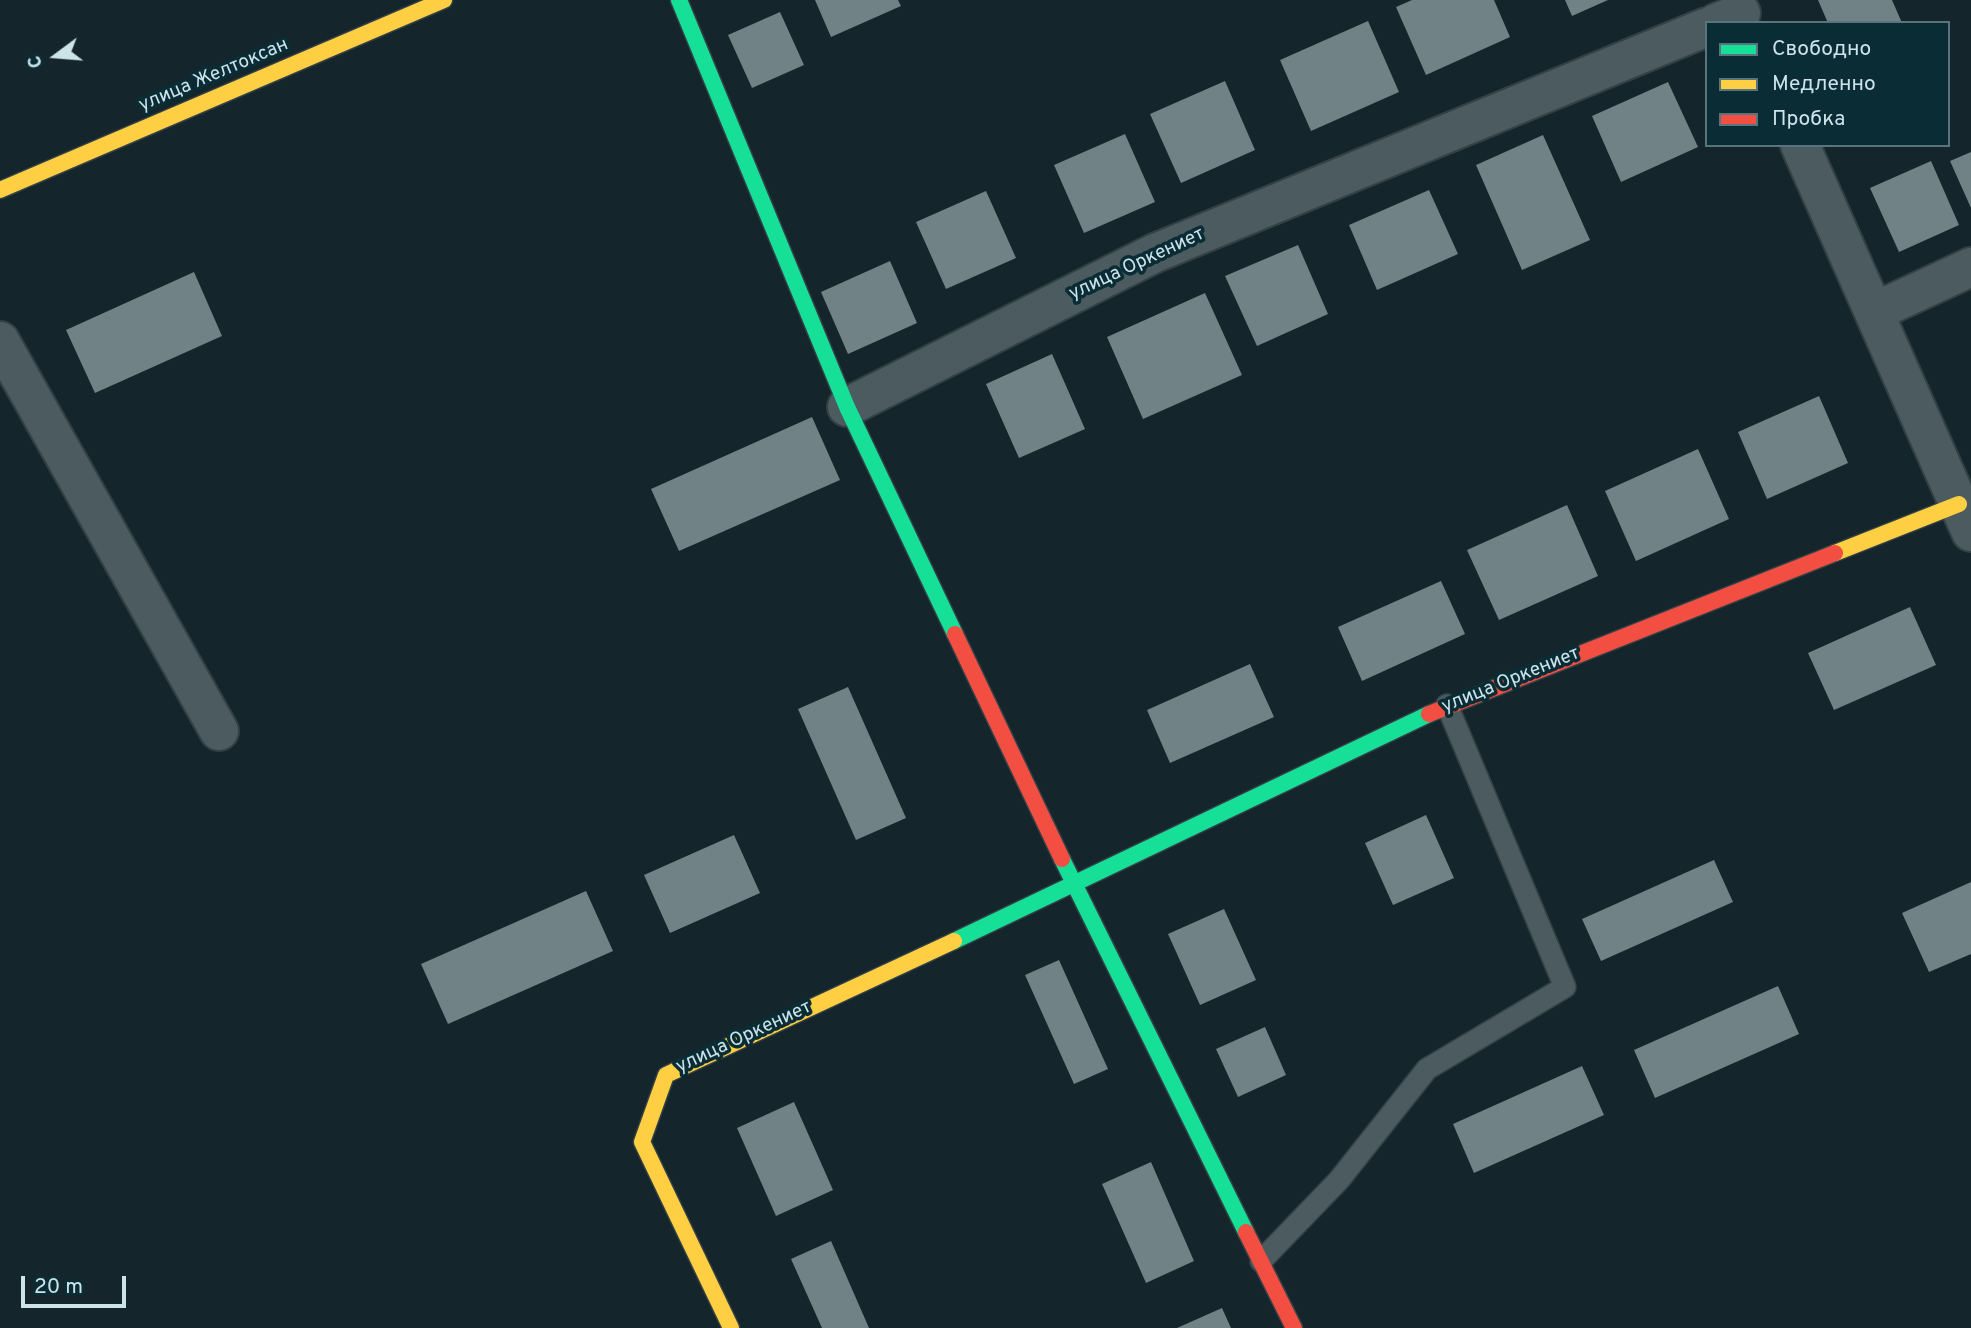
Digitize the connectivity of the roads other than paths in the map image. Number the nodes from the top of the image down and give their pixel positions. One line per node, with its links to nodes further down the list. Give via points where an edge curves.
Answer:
1 (444, 0): 5 (street, улица Желтоксан)
2 (679, 0): 9 (street)
3 (1705, 27): 9 (street, улица Оркениет, via 1155,253)
4 (1801, 147): 7 (street, улица Оркениет)
5 (0, 190)
6 (1971, 267): 7 (street)
7 (1874, 312): 10 (street, улица Оркениет)
8 (0, 341): 12 (street)
9 (848, 407): 13 (street)
10 (1965, 518): 11 (street, улица Оркениет)
11 (1447, 705): 13 (street, улица Оркениет); 14 (lane, via 1565,987 1427,1069 1339,1180)
12 (219, 731)
13 (1074, 885): 14 (street); 15 (street, улица Оркениет, via 666,1075 642,1142)
14 (1261, 1261): 16 (street)
15 (731, 1328)
16 (1294, 1328)

